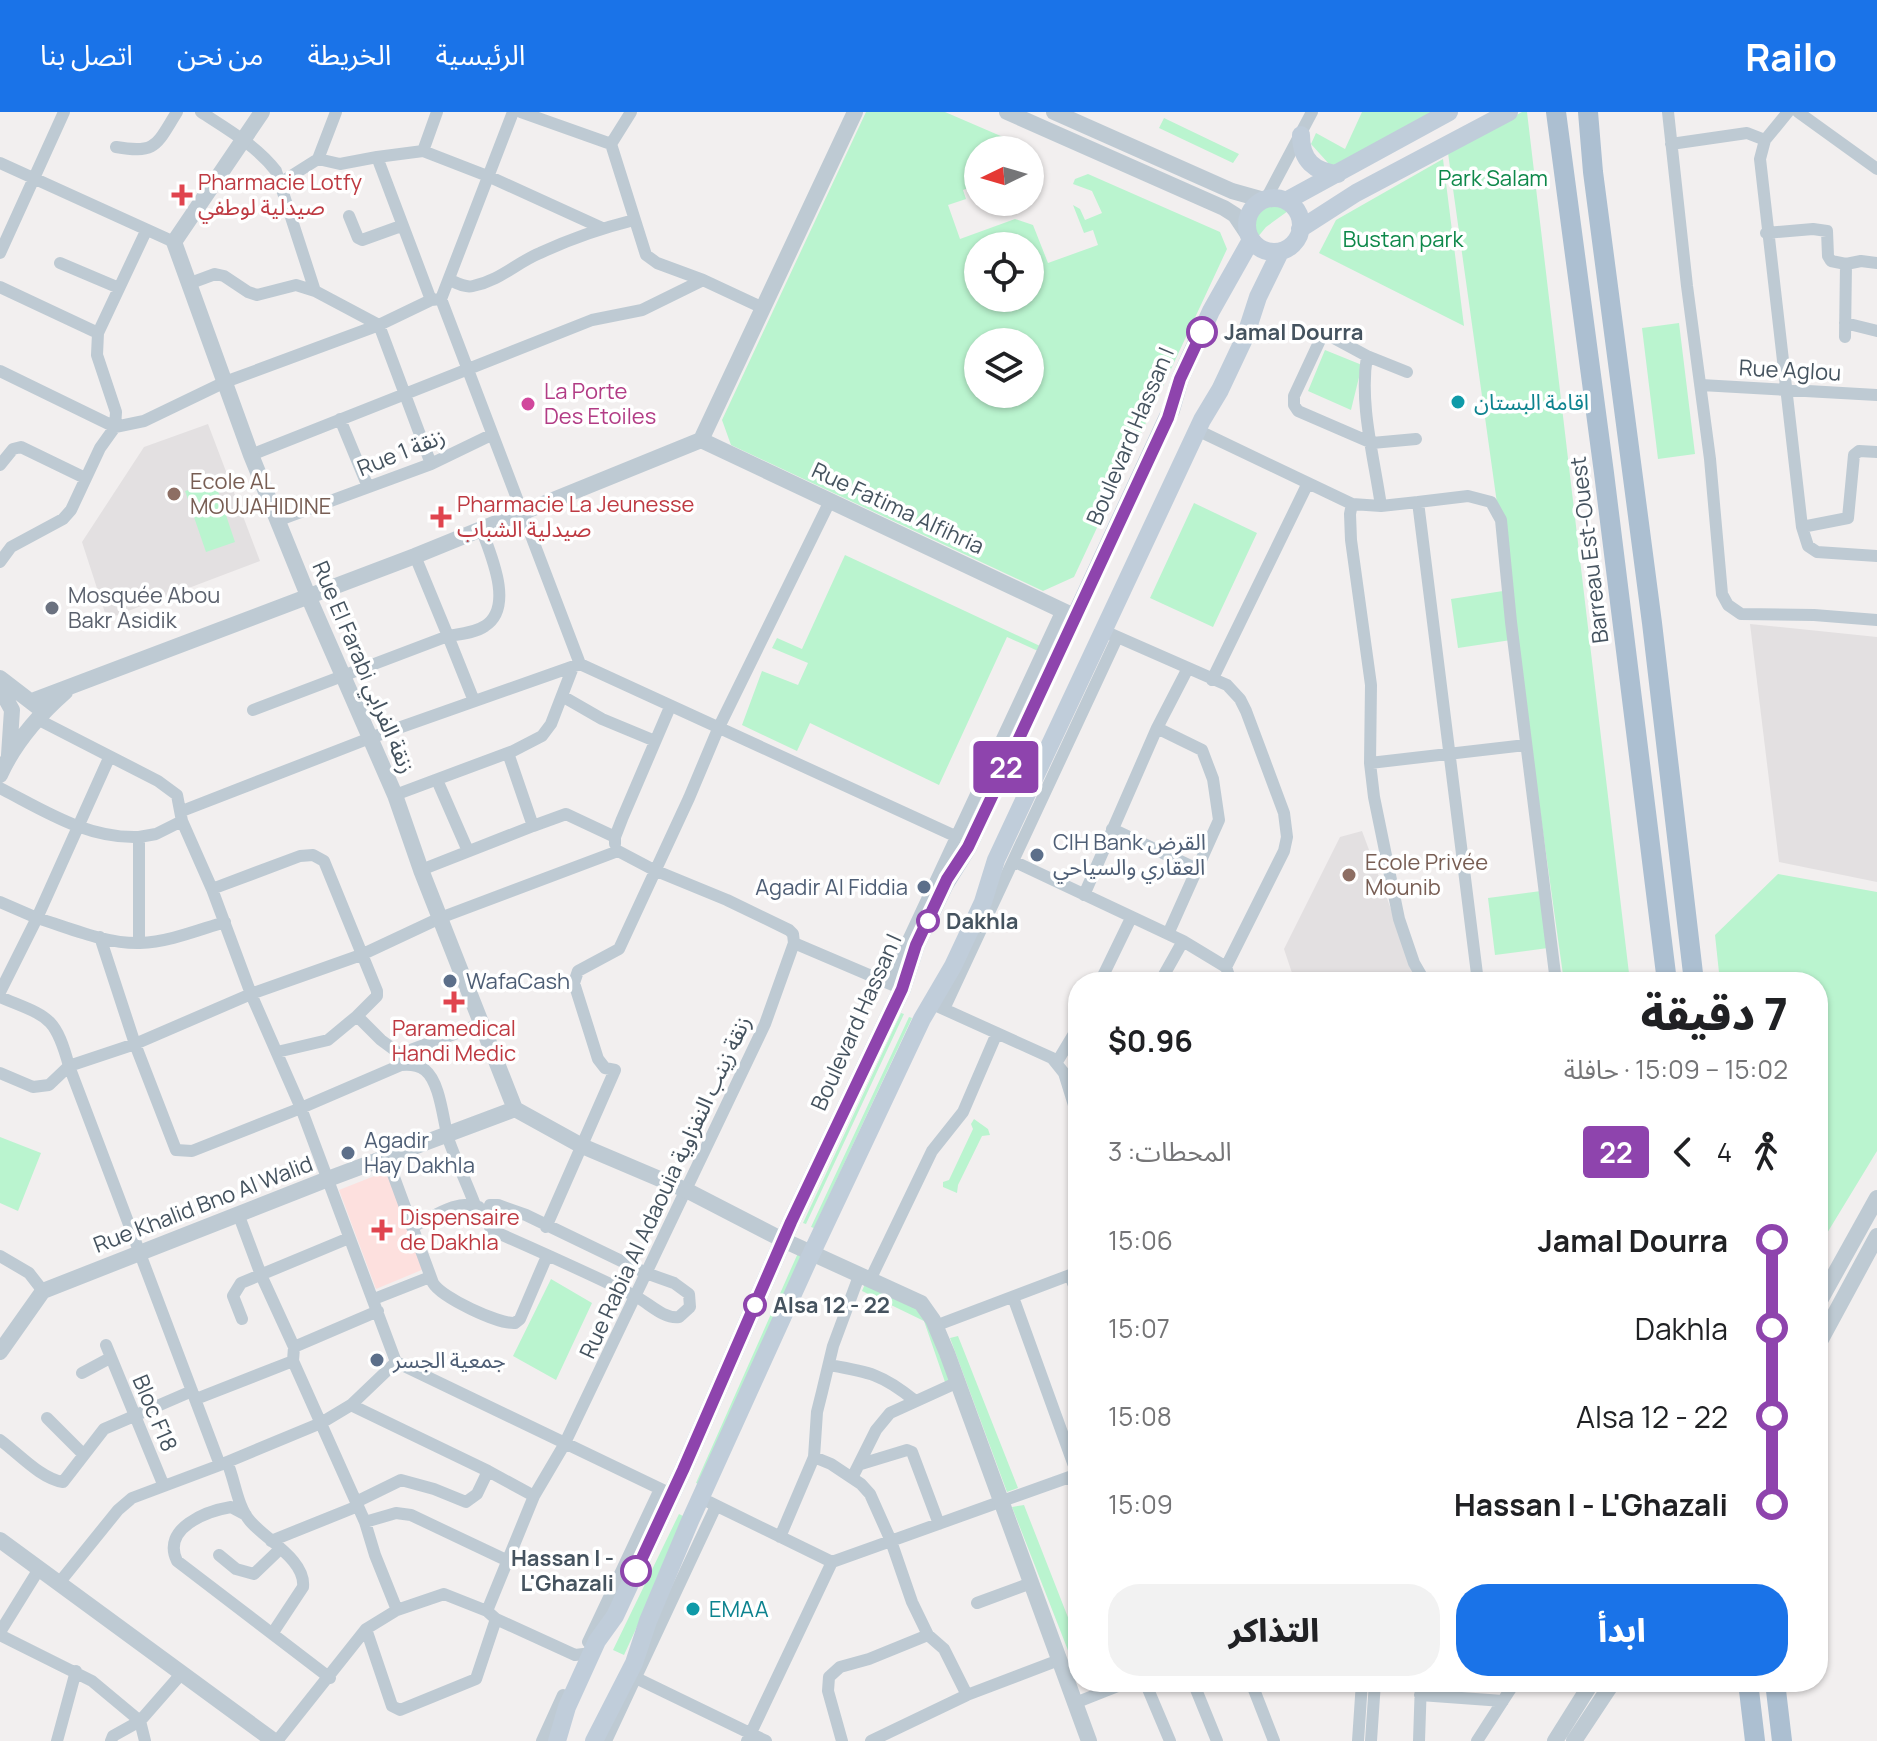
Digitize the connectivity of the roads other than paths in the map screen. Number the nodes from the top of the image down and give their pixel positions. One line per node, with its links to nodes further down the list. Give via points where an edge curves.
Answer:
1 (64, 112): 34 (street)
2 (177, 112): 26 (street, via 147,150)
3 (201, 112): 22 (street)
4 (262, 112): 22 (street)
5 (336, 112): 29 (street)
6 (437, 112): 27 (street)
7 (513, 112): 33 (street)
8 (521, 112): 24 (street)
9 (631, 112): 24 (street)
10 (855, 112): 58 (street)
11 (1007, 112): 44 (street, via 1224,208)
12 (1054, 112): 36 (street, via 1232,191)
13 (1312, 112): 21 (street)
14 (1449, 112): 32 (main road)
15 (1509, 112): 41 (main road, via 1356,193)
16 (1556, 112): 162 (main road, Barreau Est-Ouest)
17 (1588, 112): 163 (main road)
18 (1668, 112): 25 (street)
19 (1788, 112): 23 (street)
20 (1798, 112): 31 (street)
21 (1301, 135): 32 (main road, via 1302,152 1310,164); 36 (street)
22 (243, 140): 35 (street, via 269,161); 45 (street)
23 (1765, 140): 25 (street, via 1747,133); 43 (street, via 1760,159)
24 (611, 144): 38 (street)
25 (1671, 144): 67 (street)
26 (116, 147)
27 (423, 151): 28 (street); 33 (street)
28 (377, 157): 29 (street, via 340,164); 39 (street)
29 (318, 159): 35 (street)
30 (0, 163): 34 (street)
31 (1877, 169)
32 (1338, 174): 36 (main road)
33 (490, 177): 40 (street); 51 (street)
34 (33, 179): 42 (street); 47 (street)
35 (280, 183): 56 (street)
36 (1274, 200): 41 (main road, via 1299,216); 44 (main road, via 1249,215)
37 (349, 216): 39 (street, via 362,240)
38 (634, 220): 40 (street); 52 (street, via 648,257)
39 (401, 226): 57 (street)
40 (602, 228): 51 (street, via 473,286)
41 (1300, 229): 46 (main road, via 1292,245)
42 (146, 231): 45 (street); 55 (street)
43 (1766, 233): 50 (street, via 1827,231 1828,256); 68 (street)
44 (1250, 238): 46 (main road, via 1263,250); 99 (main road, Boulevard Hassan I)
45 (174, 242): 53 (street, Rue El Farabi زنقة الفرابي)
46 (1280, 252): 73 (main road, via 1245,337)
47 (0, 253)
48 (60, 263): 55 (street)
49 (1877, 263): 50 (street)
50 (1846, 264): 60 (street, via 1845,330)
51 (450, 280): 57 (street)
52 (703, 280): 58 (street); 63 (street, via 642,310 592,320)
53 (188, 284): 56 (street, via 220,275 257,295 292,285); 66 (street, Rue El Farabi زنقة الفرابي)
54 (0, 287): 61 (street)
55 (119, 288): 61 (street)
56 (315, 291): 59 (street)
57 (436, 300): 59 (street); 63 (street)
58 (763, 308): 76 (street)
59 (379, 325): 66 (street); 69 (street)
60 (1877, 331)
61 (98, 333): 72 (street, via 98,362 116,412)
62 (1367, 356): 65 (street); 77 (street, via 1364,382); 77 (street, via 1330,336 1321,338 1293,400 1298,411)
63 (467, 369): 69 (street); 74 (street)
64 (0, 371): 72 (street)
65 (1407, 372)
66 (225, 382): 72 (street, via 144,421); 79 (street, Rue El Farabi زنقة الفرابي)
67 (1701, 385): 68 (street, Rue Aglou); 100 (street, via 1722,594 1728,605 1741,614)
68 (1787, 390): 70 (street, Rue Aglou); 91 (street)
69 (404, 394): 71 (street); 80 (street)
70 (1877, 395)
71 (340, 419): 79 (street); 84 (street)
72 (115, 427): 82 (street)
73 (1197, 430): 83 (street); 101 (main road)
74 (491, 435): 80 (street, Rue 1 زنقة); 89 (street)
75 (1416, 439): 77 (street)
76 (701, 440): 85 (street, Rue Fatima Alfihria); 89 (street)
77 (1372, 443): 88 (street)
78 (1877, 452): 91 (street, via 1854,455 1848,518)
79 (251, 455): 90 (street, Rue El Farabi زنقة الفرابي)
80 (431, 464): 84 (street, Rue 1 زنقة)
81 (0, 465): 82 (street, via 21,447)
82 (85, 478): 94 (street, via 63,519)
83 (1308, 483): 87 (street); 107 (street)
84 (368, 487): 90 (street, Rue 1 زنقة)
85 (830, 501): 99 (street, Rue Fatima Alfihria); 116 (street)
86 (1418, 502): 88 (street); 119 (street, via 1473,497 1491,502 1501,520); 122 (street)
87 (1352, 504): 88 (street); 124 (street, via 1351,540 1371,685)
88 (1381, 506)
89 (522, 511): 92 (street); 103 (street)
90 (279, 520): 98 (street, Rue El Farabi زنقة الفرابي)
91 (1802, 527): 96 (street, via 1808,546 1817,552)
92 (481, 528): 95 (street); 102 (street, via 499,580 494,615 485,626)
93 (0, 537): 94 (street)
94 (11, 547): 97 (street)
95 (415, 556): 98 (street); 102 (street)
96 (1877, 556)
97 (0, 562)
98 (309, 598): 105 (street, Rue El Farabi زنقة الفرابي); 113 (street, via 72,686)
99 (1069, 614): 133 (street); 164 (main road, Boulevard Hassan I, via 968,847)
100 (1877, 620)
101 (1110, 635): 104 (street); 138 (street); 167 (main road, via 996,860)
102 (448, 636): 105 (street); 110 (street)
103 (576, 666): 109 (street); 110 (street); 111 (street)
104 (1187, 670): 107 (street); 115 (street)
105 (342, 675): 112 (street); 117 (street, Rue El Farabi زنقة الفرابي)
106 (0, 678): 113 (street)
107 (1212, 680): 155 (street, via 1227,685 1246,711 1284,813 1287,837)
108 (0, 688): 114 (street)
109 (562, 696): 118 (street); 120 (street, via 542,736)
110 (474, 701): 117 (street)
111 (670, 707): 116 (street); 118 (street)
112 (253, 710)
113 (34, 712): 114 (street, via 18,702); 114 (street, via 20,727); 121 (street); 123 (street)
114 (12, 715): 121 (street)
115 (1157, 728): 132 (street); 139 (street, via 1202,750 1213,779 1219,820)
116 (718, 729): 133 (street); 141 (street)
117 (370, 738): 128 (street, Rue El Farabi زنقة الفرابي); 129 (street)
118 (655, 741): 135 (street)
119 (1526, 745): 122 (street); 161 (street)
120 (508, 753): 126 (street); 130 (street)
121 (9, 756): 125 (street)
122 (1451, 756): 124 (street); 160 (street)
123 (109, 758): 129 (street, via 170,788); 131 (street)
124 (1370, 763): 159 (street, via 1399,919)
125 (0, 775)
126 (437, 780): 128 (street); 136 (street)
127 (0, 788): 131 (street)
128 (395, 795): 140 (street, Rue El Farabi زنقة الفرابي)
129 (182, 816): 134 (street, via 156,834); 142 (street)
130 (533, 826): 135 (street, via 566,814); 136 (street)
131 (79, 828): 134 (street, via 117,838); 145 (street)
132 (1112, 829): 139 (street); 143 (street)
133 (955, 836): 164 (street)
134 (139, 837): 152 (street)
135 (615, 837): 137 (street)
136 (468, 851): 140 (street)
137 (618, 851): 141 (street); 146 (street)
138 (1013, 861): 143 (street); 167 (street)
139 (1197, 869): 149 (street)
140 (421, 870): 146 (street, Rue El Farabi زنقة الفرابي)
141 (654, 870): 153 (street, via 789,930); 182 (street, via 619,949 575,976 598,1059 615,1070)
142 (212, 889): 148 (street); 154 (street, via 300,856 316,856 327,865)
143 (1084, 895): 147 (street)
144 (0, 902): 145 (street)
145 (37, 918): 150 (street); 166 (street)
146 (440, 918): 154 (street); 169 (street, Rue El Farabi زنقة الفرابي)
147 (1131, 918): 149 (street); 156 (street)
148 (225, 922): 152 (street); 165 (street)
149 (1168, 934): 151 (street)
150 (100, 937): 152 (street); 171 (street)
151 (1183, 941): 155 (street); 157 (street)
152 (139, 943)
153 (794, 943): 164 (street); 185 (street, Rue Rabia Al Adaouia زنقة زينب النفزاوية, via 765,1024)
154 (361, 955): 165 (street); 168 (street, via 378,995)
155 (1226, 967): 158 (street)
156 (1105, 972)
157 (1166, 972)
158 (1228, 972)
159 (1419, 972)
160 (1477, 972)
161 (1555, 972)
162 (1666, 972)
163 (1693, 972)
164 (895, 986): 193 (main road, Boulevard Hassan I)
165 (251, 994): 171 (street); 173 (street)
166 (0, 995): 176 (street, via 52,1022)
167 (937, 1006): 170 (street); 195 (main road)
168 (357, 1016): 173 (street, via 328,1040); 174 (street)
169 (481, 1024): 174 (street); 180 (street, Rue El Farabi زنقة الفرابي)
170 (997, 1033): 175 (street); 202 (street, via 963,1112 932,1151)
171 (135, 1044): 176 (street); 179 (street, via 179,1152)
172 (1068, 1044): 175 (street)
173 (277, 1052): 179 (street)
174 (400, 1060): 179 (street); 181 (street, via 431,1078)
175 (1057, 1062): 178 (street)
176 (69, 1066): 177 (street, via 40,1087); 194 (street)
177 (0, 1073)
178 (1068, 1086)
179 (301, 1108): 184 (street)
180 (515, 1109): 181 (street, Rue Khalid Bno Al Walid); 182 (street)
181 (447, 1136): 183 (street, Rue Khalid Bno Al Walid); 187 (street)
182 (582, 1146): 185 (street); 190 (street)
183 (387, 1158): 184 (street, Rue Khalid Bno Al Walid); 189 (street)
184 (328, 1179): 188 (street, Rue Khalid Bno Al Walid); 192 (street)
185 (688, 1191): 193 (street); 198 (street, Rue Rabia Al Adaouia زنقة زينب النفزاوية)
186 (1877, 1198): 203 (street)
187 (481, 1208): 189 (street, via 460,1204); 190 (street, via 498,1205); 197 (street, via 491,1230)
188 (239, 1216): 194 (street, Rue Khalid Bno Al Walid); 199 (street)
189 (412, 1227): 201 (street)
190 (546, 1227): 198 (street)
191 (1877, 1236): 210 (street)
192 (349, 1238): 199 (street); 207 (street)
193 (783, 1240): 195 (street); 237 (main road, Boulevard Hassan I)
194 (139, 1252): 204 (street, Rue Khalid Bno Al Walid); 220 (street)
195 (812, 1253): 202 (street); 239 (main road)
196 (0, 1256): 204 (street, via 29,1273)
197 (547, 1256): 201 (street, via 515,1323 441,1293); 205 (street)
198 (646, 1273): 205 (street, Rue Rabia Al Adaouia زنقة زينب النفزاوية); 205 (street, via 685,1289 690,1307 671,1317)
199 (261, 1275): 208 (street, via 235,1290); 212 (street)
200 (1068, 1276): 206 (street)
201 (430, 1277): 207 (street)
202 (864, 1278): 209 (street, via 921,1303); 217 (street)
203 (1828, 1286)
204 (43, 1291): 213 (street)
205 (636, 1297): 227 (street, Rue Rabia Al Adaouia زنقة زينب النفزاوية)
206 (1013, 1297): 209 (street); 228 (street)
207 (376, 1305): 212 (street); 216 (street)
208 (242, 1319)
209 (935, 1326): 219 (street)
210 (1828, 1327)
211 (106, 1345): 214 (street, Bloc F18)
212 (294, 1347): 215 (street)
213 (0, 1352)
214 (110, 1358): 218 (street, Bloc F18); 223 (street, Bloc F18)
215 (293, 1361): 220 (street); 225 (street)
216 (396, 1362): 222 (street); 227 (street)
217 (829, 1365): 221 (street, via 890,1380); 230 (street, via 817,1412)
218 (82, 1373)
219 (956, 1383): 221 (street); 240 (street)
220 (194, 1395): 223 (street); 231 (street)
221 (914, 1400): 232 (street, via 882,1420)
222 (351, 1405): 225 (street); 233 (street)
223 (135, 1414): 229 (street, via 104,1429); 236 (street, Bloc F18)
224 (47, 1418): 229 (street)
225 (321, 1423): 231 (street); 241 (street)
226 (0, 1440): 229 (street, via 58,1482 66,1480)
227 (564, 1445): 237 (street); 238 (street, Rue Rabia Al Adaouia زنقة زينب النفزاوية)
228 (1068, 1452)
229 (84, 1455)
230 (814, 1457): 234 (street); 245 (street)
231 (224, 1463): 236 (street); 242 (street)
232 (861, 1464): 234 (street); 244 (street, via 912,1452)
233 (488, 1471): 238 (street); 241 (street, via 477,1494 466,1502 401,1480)
234 (852, 1478): 247 (street, via 870,1494)
235 (1068, 1478): 240 (street)
236 (163, 1484): 253 (street, via 118,1510)
237 (666, 1492): 262 (main road, Boulevard Hassan I, via 615,1616)
238 (534, 1496): 250 (street, Rue Rabia Al Adaouia زنقة زينب النفزاوية)
239 (708, 1502): 245 (street); 269 (street); 297 (main road)
240 (1001, 1502): 244 (street); 254 (street)
241 (357, 1504): 243 (street); 248 (street)
242 (246, 1515): 248 (street); 260 (street, via 231,1507 203,1513 175,1539 174,1554 184,1568)
243 (365, 1522): 250 (street, via 396,1513 411,1515); 256 (street)
244 (939, 1524): 247 (street)
245 (780, 1537): 251 (street)
246 (0, 1540): 252 (street)
247 (891, 1541): 251 (street); 261 (street)
248 (275, 1545): 249 (street, via 254,1574 236,1569); 260 (street, via 301,1569 303,1587)
249 (219, 1555)
250 (506, 1560): 257 (street, Rue Rabia Al Adaouia زنقة زينب النفزاوية)
251 (832, 1562): 290 (street)
252 (39, 1569): 253 (street); 259 (street)
253 (59, 1583): 267 (street)
254 (1031, 1583): 255 (street); 264 (street)
255 (977, 1603)
256 (397, 1610): 257 (street, via 444,1594); 258 (street)
257 (491, 1615): 258 (street, Rue Rabia Al Adaouia زنقة زينب النفزاوية, via 476,1679 400,1710 392,1706); 262 (street, via 575,1655)
258 (366, 1629): 268 (street)
259 (0, 1633): 263 (street)
260 (272, 1634): 268 (street)
261 (928, 1635): 285 (street, via 944,1649); 300 (street, via 840,1667 829,1677)
262 (587, 1654): 287 (main road, Boulevard Hassan I)
263 (42, 1656): 265 (street); 266 (street)
264 (1059, 1660): 270 (street); 285 (street)
265 (35, 1671)
266 (76, 1671): 289 (street); 291 (street)
267 (182, 1673): 289 (street); 294 (street)
268 (330, 1678): 294 (street)
269 (636, 1678): 290 (street); 298 (street)
270 (1068, 1684)
271 (1071, 1692): 288 (street)
272 (1103, 1692): 288 (street)
273 (1149, 1692): 303 (street)
274 (1197, 1692): 304 (street)
275 (1255, 1692): 305 (street)
276 (1361, 1692): 306 (street)
277 (1374, 1692): 307 (street)
278 (1420, 1692): 308 (street)
279 (1441, 1692): 286 (street)
280 (1509, 1692): 286 (street)
281 (1586, 1692): 310 (street)
282 (1606, 1692): 311 (street)
283 (1749, 1692): 312 (main road)
284 (1776, 1692): 313 (main road)
285 (967, 1695): 301 (street)
286 (1503, 1701): 309 (street)
287 (565, 1702): 295 (street); 296 (main road, Boulevard Hassan I)
288 (1075, 1703): 302 (street)
289 (140, 1721): 292 (street); 293 (street)
290 (748, 1737): 299 (street)
291 (57, 1741)
292 (111, 1741)
293 (145, 1741)
294 (275, 1741)
295 (542, 1741)
296 (557, 1741)
297 (594, 1741)
298 (606, 1741)
299 (766, 1741)
300 (842, 1741)
301 (871, 1741)
302 (1089, 1741)
303 (1170, 1741)
304 (1217, 1741)
305 (1274, 1741)
306 (1358, 1741)
307 (1371, 1741)
308 (1419, 1741)
309 (1477, 1741)
310 (1555, 1741)
311 (1574, 1741)
312 (1755, 1741)
313 (1782, 1741)

